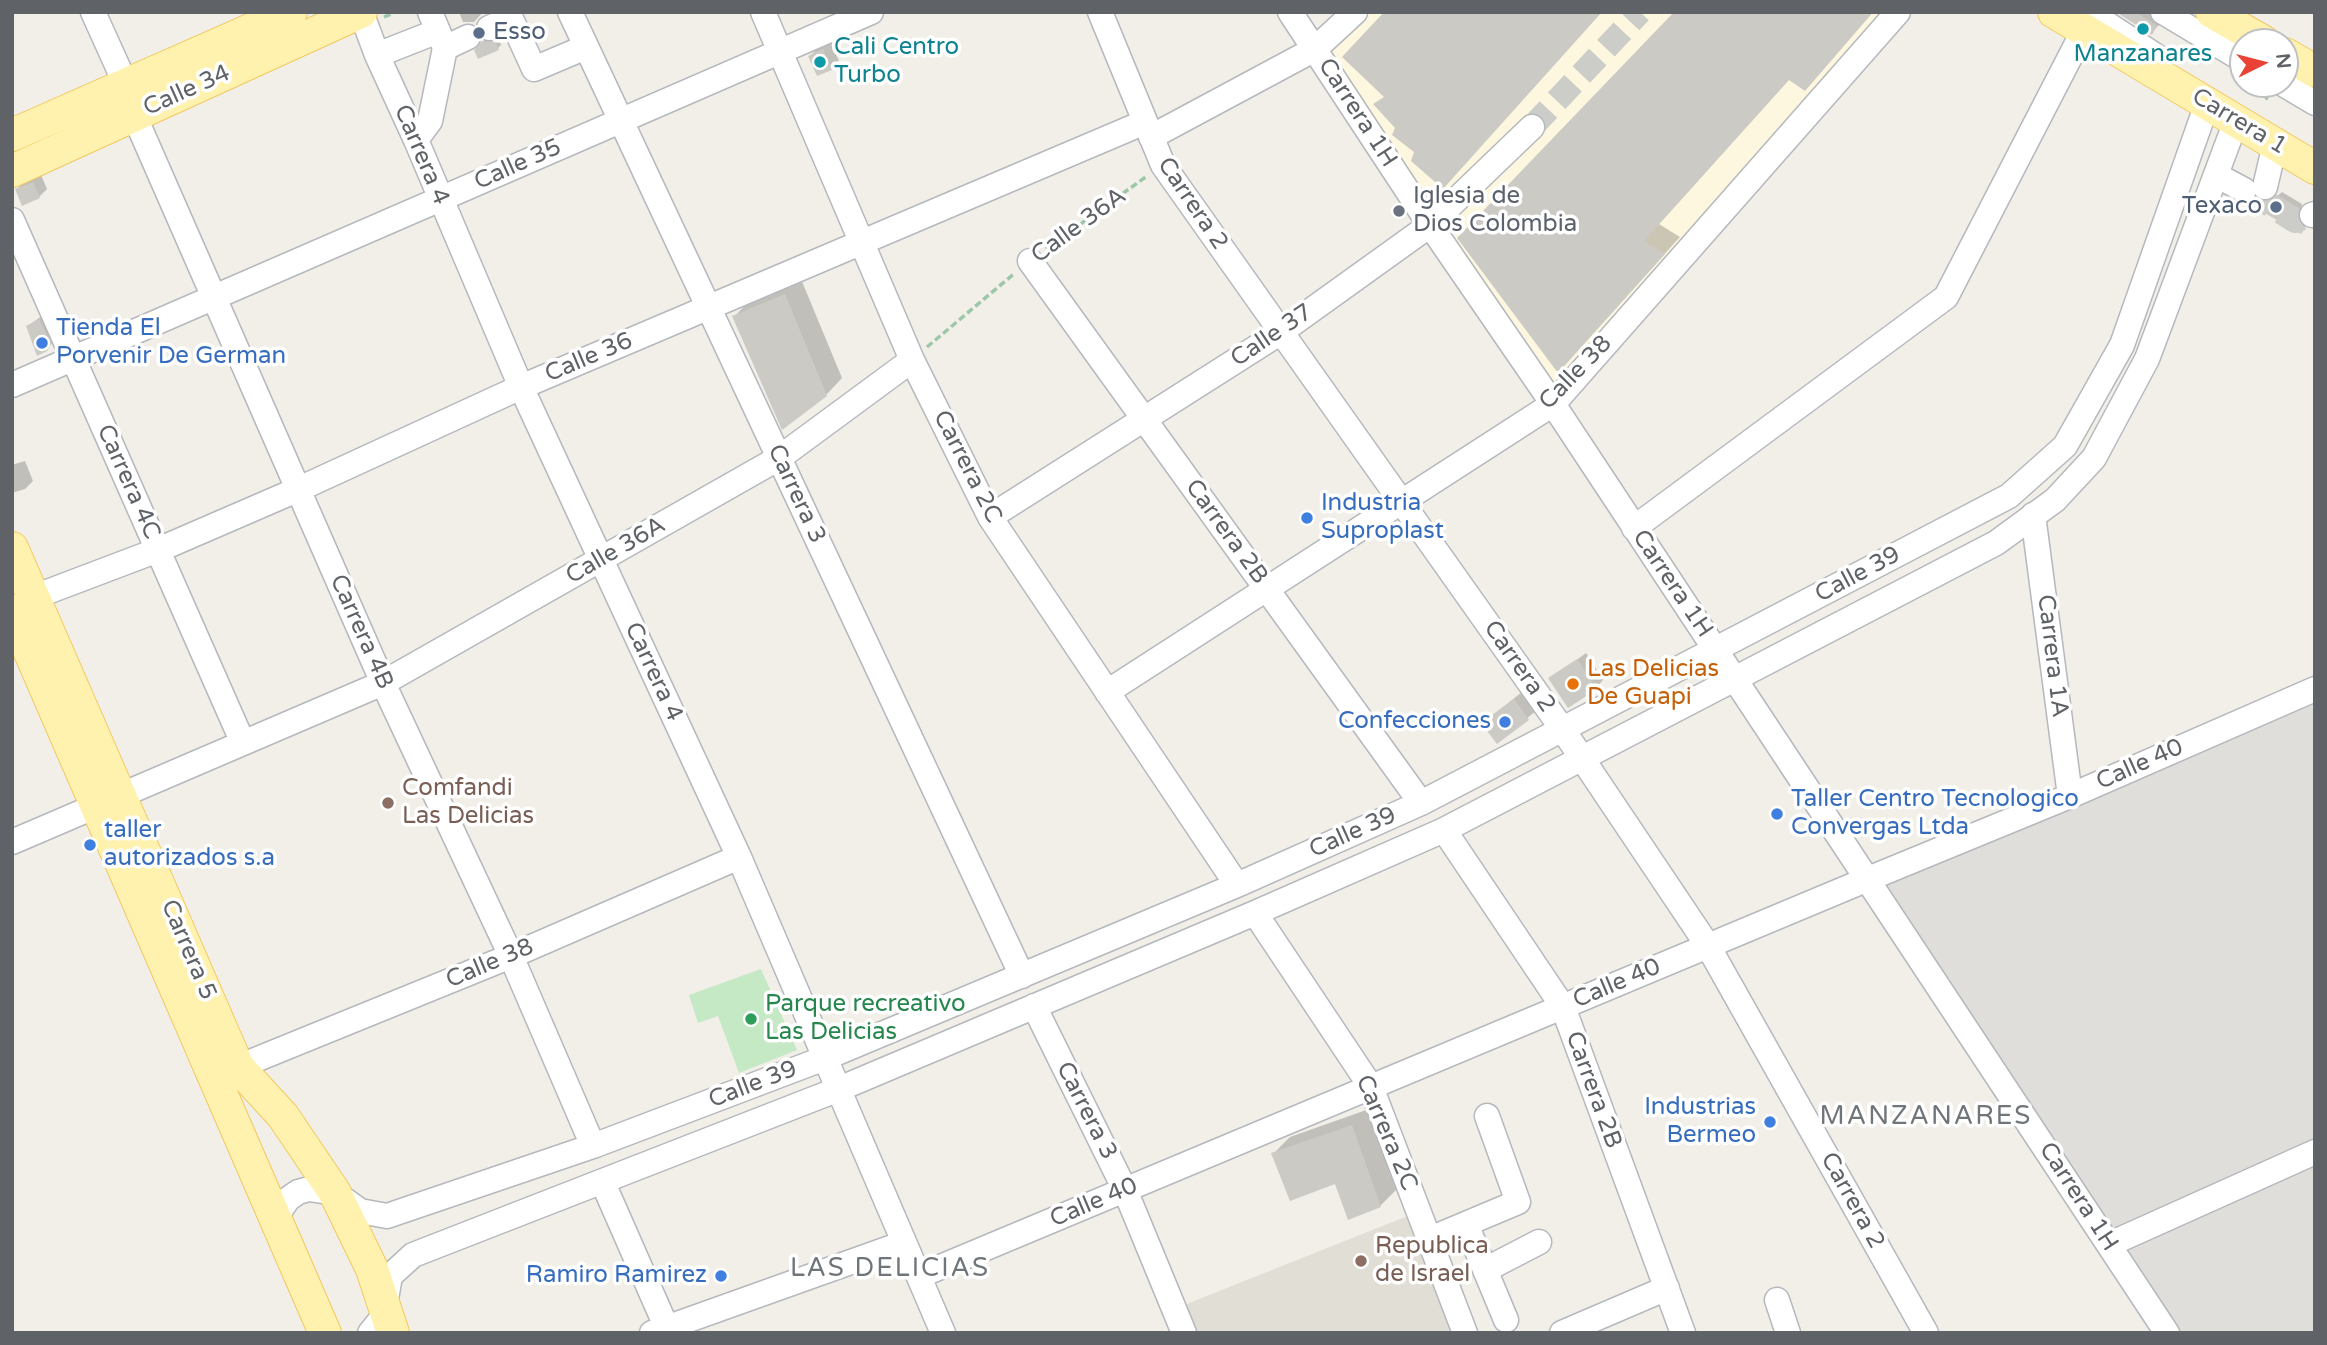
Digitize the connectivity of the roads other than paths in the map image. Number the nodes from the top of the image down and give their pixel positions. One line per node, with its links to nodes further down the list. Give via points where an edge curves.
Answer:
1 (93, 12): 25 (street)
2 (291, 12): 25 (main road, Calle 34)
3 (570, 12): 18 (street, Carrera 3)
4 (763, 12): 21 (street, Carrera 2C)
5 (870, 12): 21 (street, Calle 35)
6 (1100, 12): 33 (street, Carrera 2)
7 (1290, 12): 19 (street, Carrera 1H)
8 (1356, 12): 19 (street)
9 (1898, 12): 55 (street, Calle 38)
10 (2054, 12): 14 (main road, Carrera 1)
11 (2164, 12): 20 (street)
12 (2212, 12): 16 (main road)
13 (366, 14): 22 (street, Carrera 4); 29 (main road, Calle 34)
14 (2086, 21): 28 (main road, Carrera 1); 37 (street); 62 (street, via 1946,297)
15 (494, 24): 17 (street); 18 (street, via 534,69)
16 (2240, 28)
17 (438, 31): 22 (street); 35 (street, via 430,121)
18 (586, 47): 30 (street, Carrera 3)
19 (1315, 49): 33 (street); 43 (street, Carrera 1H)
20 (2229, 51)
21 (780, 52): 30 (street, Calle 35); 44 (street, Carrera 2C)
22 (377, 55): 35 (street, Carrera 4)
23 (2299, 62): 24 (main road)
24 (2315, 71)
25 (126, 85): 34 (main road, Calle 34)
26 (2299, 94): 27 (street)
27 (2315, 103)
28 (2207, 104): 31 (main road, Carrera 1); 49 (street, Calle 39)
29 (134, 115): 39 (main road, Calle 34); 46 (street, Carrera 4B)
30 (621, 120): 41 (street, Calle 35); 47 (street, Carrera 3)
31 (2236, 121): 36 (main road, Carrera 1); 40 (street, Calle 39)
32 (1532, 127): 43 (street, Calle 37)
33 (1148, 130): 44 (street, Calle 36); 48 (street, Carrera 2, via 1163,165)
34 (12, 135)
35 (416, 139): 41 (street, Carrera 4)
36 (2275, 144): 38 (main road, Carrera 1); 40 (street, via 2255,189)
37 (2315, 153)
38 (2315, 168)
39 (12, 171)
40 (2216, 175): 51 (street, Calle 39)
41 (440, 199): 46 (street, Calle 35); 54 (street, Carrera 4)
42 (12, 220): 50 (street, Carrera 4C)
43 (1430, 225): 48 (street, Calle 37); 55 (street, Carrera 1H)
44 (863, 244): 47 (street, Calle 36); 52 (street, Carrera 2C)
45 (1030, 261): 56 (street, Carrera 2B)
46 (215, 296): 50 (street, Calle 35); 58 (street, Carrera 4B)
47 (709, 308): 54 (street, Calle 36); 57 (street, Carrera 3)
48 (1281, 332): 56 (street, Calle 37); 59 (street, Carrera 2)
49 (2122, 345): 51 (street); 68 (street, Calle 39, via 2065,446 2009,496)
50 (74, 359): 53 (street, Calle 35); 64 (street, Carrera 4C)
51 (2147, 359): 60 (street, Calle 39, via 2094,458 2055,500)
52 (912, 360): 57 (street, Calle 36A); 61 (street, Carrera 2C)
53 (12, 385)
54 (521, 387): 58 (street, Calle 36); 65 (street, Carrera 4)
55 (1553, 404): 59 (street, Calle 38); 62 (street, Carrera 1H)
56 (1144, 418): 61 (street, Calle 37); 66 (street, Carrera 2B)
57 (779, 458): 65 (street, Calle 36A); 87 (street, Carrera 3)
58 (299, 489): 64 (street, Calle 36); 70 (street, Carrera 4B)
59 (1401, 502): 66 (street, Calle 38); 73 (street, Carrera 2)
60 (2034, 515): 69 (street, Calle 39, via 1996,543); 76 (street, Carrera 1A)
61 (990, 517): 72 (street, Carrera 2C)
62 (1634, 528): 68 (street, Carrera 1H)
63 (12, 548): 67 (main road, Carrera 5)
64 (158, 550): 67 (street, Calle 36); 74 (street, Carrera 4C)
65 (600, 559): 70 (street, Calle 36A); 81 (street, Carrera 4)
66 (1267, 589): 72 (street, Calle 38); 78 (street, Carrera 2B)
67 (23, 604): 77 (main road, Carrera 5)
68 (1716, 650): 69 (street, Carrera 1H); 73 (street, Calle 39)
69 (1734, 678): 75 (street, Calle 39); 82 (street, Carrera 1H)
70 (383, 683): 74 (street, Calle 36A); 86 (street, Carrera 4B)
71 (2315, 689): 76 (street, Calle 40)
72 (1107, 692): 83 (street, Carrera 2C)
73 (1563, 730): 75 (street, Carrera 2); 78 (street, Calle 39)
74 (243, 743): 77 (street, Calle 36A)
75 (1582, 758): 79 (street, Calle 39); 85 (street, Carrera 2)
76 (2070, 796): 82 (street, Calle 40)
77 (109, 800): 80 (street, Calle 36A); 91 (main road, Carrera 5); 101 (main road, Carrera 5)
78 (1421, 803): 83 (street, Calle 39)
79 (1444, 830): 84 (street, Calle 39); 89 (street, Carrera 2B)
80 (12, 842)
81 (739, 857): 86 (street, Calle 38); 90 (street, Carrera 4)
82 (1868, 879): 85 (street, Calle 40); 105 (street, Carrera 1H)
83 (1237, 885): 87 (street, Calle 39)
84 (1255, 913): 88 (street, Calle 39); 92 (street, Carrera 2C)
85 (1708, 946): 89 (street, Calle 40); 122 (street, Carrera 2)
86 (511, 956): 91 (street, Calle 38); 95 (street, Carrera 4B)
87 (1022, 975): 90 (street, Calle 39)
88 (1034, 1006): 93 (street, Calle 39); 98 (street, Carrera 3)
89 (1563, 1007): 92 (street, Calle 40); 108 (street, Carrera 2B)
90 (825, 1058): 93 (street, Carrera 4); 95 (street, Calle 39)
91 (239, 1067): 99 (main road, Carrera 5, via 283,1116)
92 (1371, 1087): 98 (street, Calle 40); 102 (street, Carrera 2C)
93 (839, 1090): 97 (street, Calle 39); 104 (street, Carrera 4)
94 (1487, 1116): 100 (street, via 1518,1202)
95 (593, 1146): 99 (street, Calle 39, via 387,1216 360,1211)
96 (2315, 1152): 105 (street)
97 (603, 1183): 110 (street, Calle 39, via 413,1255 390,1276); 113 (street)
98 (1125, 1190): 107 (street, Calle 40); 114 (street, Carrera 3)
99 (335, 1193): 101 (street, Calle 39, via 309,1189 288,1199 278,1221); 110 (main road, Carrera 5)
100 (1466, 1224): 102 (street); 106 (street)
101 (280, 1233): 112 (main road, Carrera 5)
102 (1430, 1238): 118 (street, Carrera 2C)
103 (1539, 1242): 106 (street)
104 (904, 1243): 107 (street, Carrera 4); 113 (street)
105 (2110, 1244): 123 (street, Carrera 1H)
106 (1485, 1270): 111 (street)
107 (919, 1276): 117 (street, Carrera 4)
108 (1667, 1288): 119 (street); 120 (street, Carrera 2B)
109 (1777, 1300): 121 (street)
110 (384, 1301): 115 (street, Calle 39, via 383,1317); 116 (main road, Carrera 5)
111 (1506, 1320)
112 (324, 1329)
113 (663, 1331)
114 (1178, 1331)
115 (370, 1333)
116 (393, 1333)
117 (943, 1333)
118 (1465, 1333)
119 (1563, 1333)
120 (1683, 1333)
121 (1788, 1333)
122 (1926, 1333)
123 (2167, 1333)

